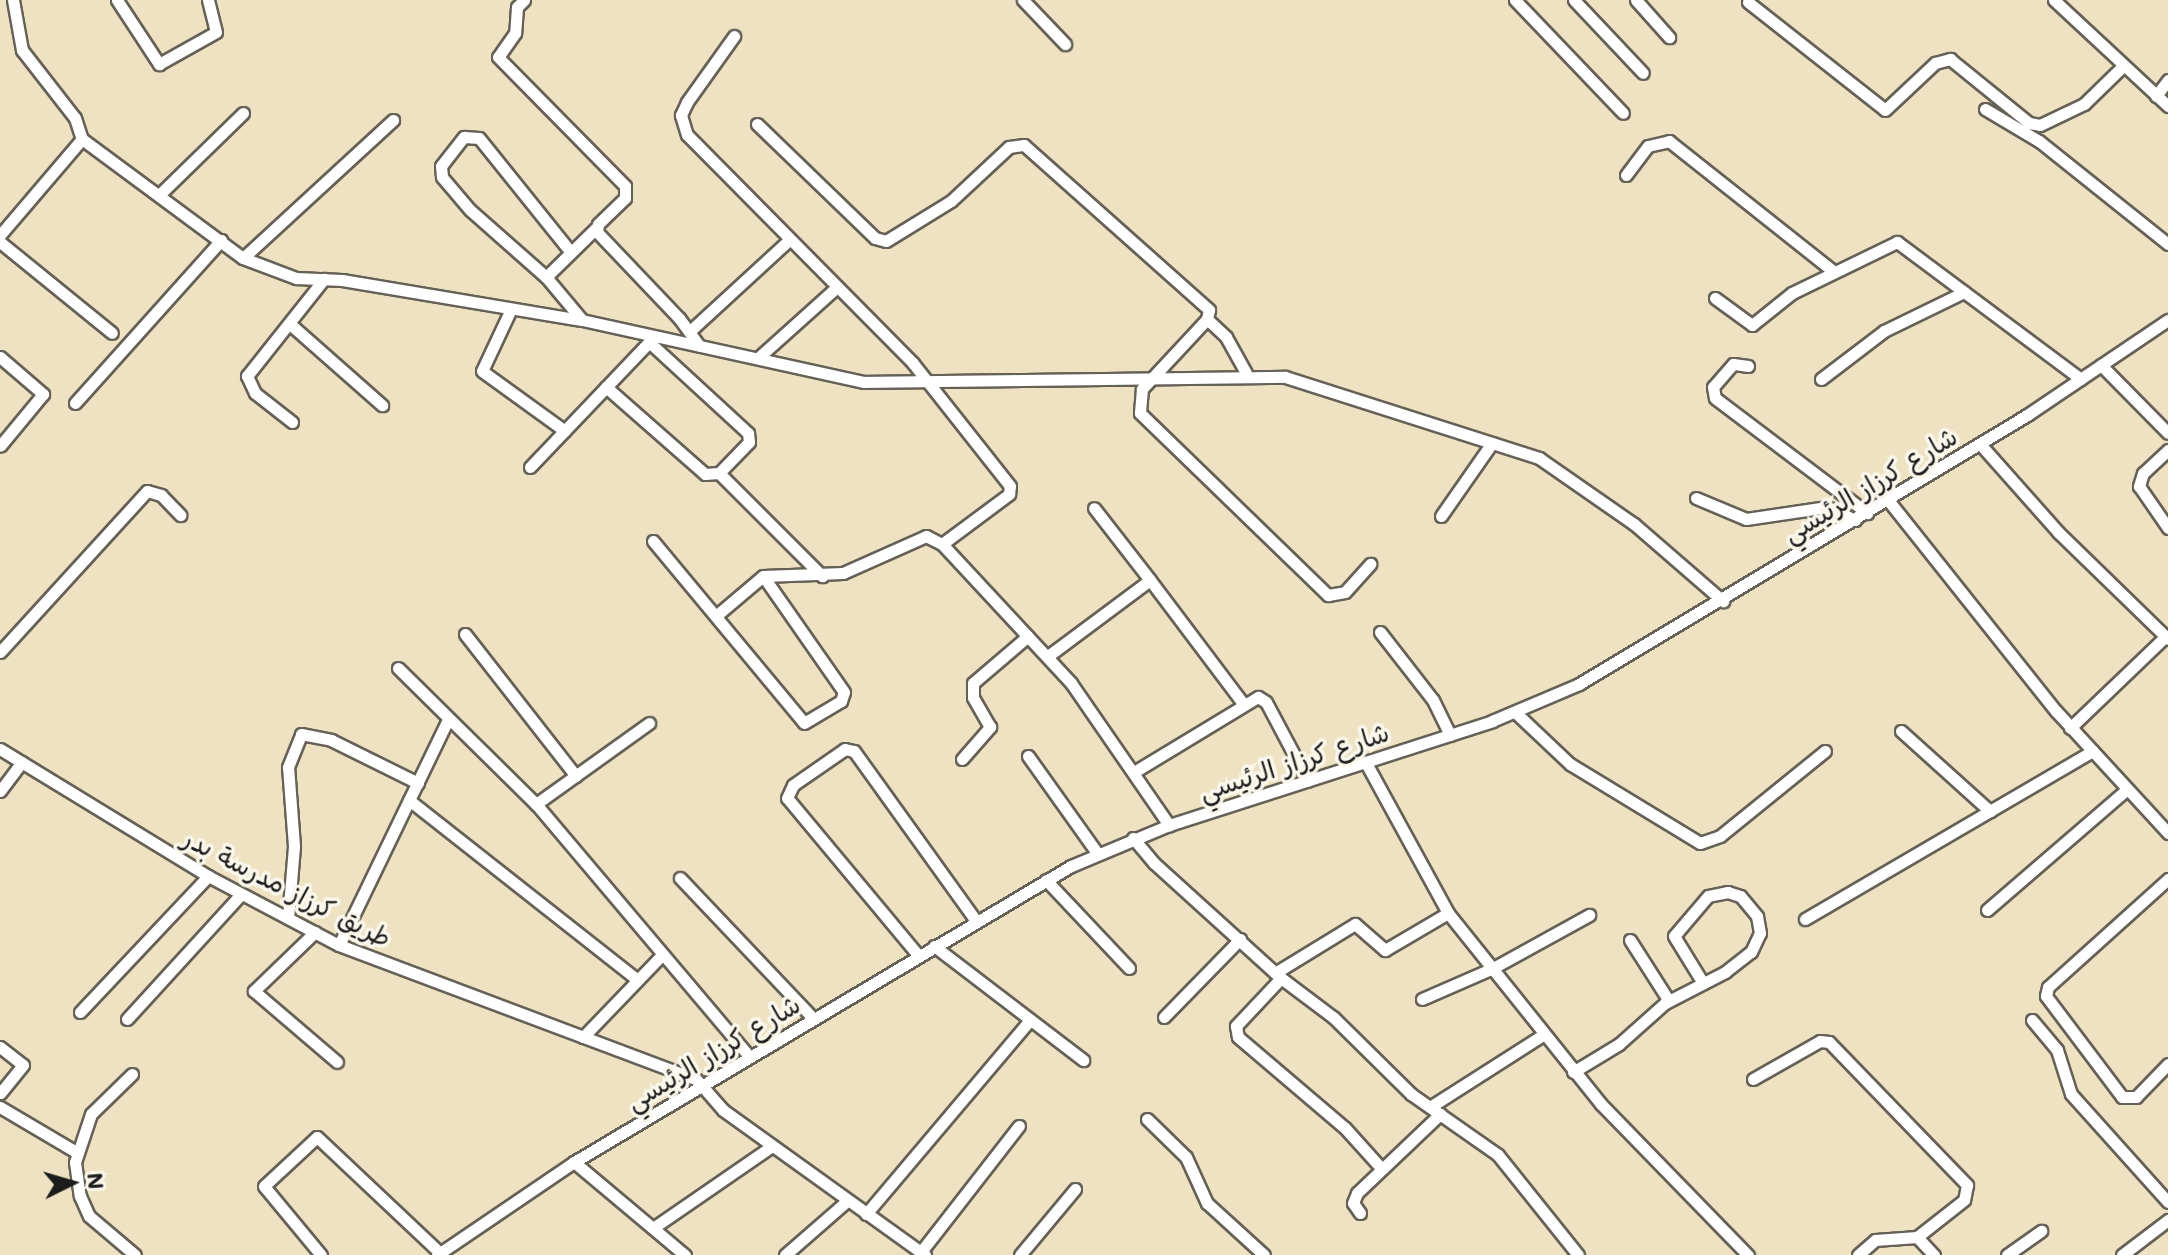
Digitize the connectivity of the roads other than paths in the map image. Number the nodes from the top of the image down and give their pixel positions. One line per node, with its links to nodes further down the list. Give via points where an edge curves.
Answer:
1 (13, 0): 24 (street, via 22,50 75,118)
2 (117, 0): 3 (street, via 159,64 216,32)
3 (208, 0)
4 (524, 0): 27 (street, via 516,11 515,33 498,57 625,186 625,198)
5 (1023, 0): 13 (street)
6 (1515, 0): 21 (street)
7 (1574, 0): 15 (street)
8 (1636, 0): 12 (street)
9 (2054, 0): 14 (street)
10 (1748, 2): 14 (street, via 1885,110 1935,63 1950,59 2029,123 2040,125 2084,104)
11 (734, 36): 30 (street, via 687,102 681,123)
12 (1669, 37)
13 (1065, 44)
14 (2122, 67): 17 (street)
15 (1643, 73)
16 (2168, 80): 17 (street)
17 (2156, 96): 18 (street)
18 (2168, 106)
19 (1985, 109): 32 (street, via 2039,141)
20 (243, 113): 26 (street)
21 (1623, 113)
22 (393, 120): 34 (street)
23 (757, 124): 42 (street, via 875,238 886,241 951,201 1009,147 1024,145 1207,307)
24 (82, 139): 26 (street); 28 (street)
25 (1626, 175): 35 (street, via 1648,146 1669,141)
26 (160, 194): 29 (street)
27 (596, 228): 33 (street); 46 (street)
28 (0, 235)
29 (221, 240): 34 (street); 60 (street)
30 (788, 241): 38 (street); 46 (street)
31 (0, 242): 47 (street)
32 (2168, 244)
33 (570, 251): 36 (street); 36 (street, via 479,138 464,137 441,166 442,177)
34 (243, 258): 37 (street, via 296,278)
35 (1833, 271): 39 (street, via 1897,242); 40 (street, via 1792,293 1752,325)
36 (546, 277): 43 (street)
37 (324, 279): 41 (street); 44 (street)
38 (836, 288): 51 (street); 57 (street)
39 (1964, 292): 55 (street, via 1884,331); 56 (street)
40 (1715, 298)
41 (511, 309): 43 (street); 63 (street, via 482,371)
42 (1207, 319): 54 (street, via 1226,337); 58 (street)
43 (582, 320): 48 (street)
44 (290, 324): 61 (street); 62 (street, via 247,376 255,393)
45 (2166, 324): 52 (street, شارع كرزاز الرئيسي)
46 (690, 331): 49 (street)
47 (112, 333)
48 (653, 339): 49 (street); 59 (street); 70 (street, via 749,435 749,442)
49 (699, 346): 51 (street)
50 (0, 357): 67 (street, via 43,394)
51 (759, 357): 57 (street, via 851,381)
52 (2101, 365): 56 (street, شارع كرزاز الرئيسي); 64 (street)
53 (1748, 366): 74 (street, via 1733,364 1713,387 1715,398)
54 (1246, 373): 58 (street); 65 (street, via 1285,377)
55 (1821, 379)
56 (2081, 379): 66 (street, شارع كرزاز الرئيسي)
57 (930, 382): 58 (street); 80 (street, via 1010,486 1009,494)
58 (1149, 382): 81 (street, via 1138,397 1140,413 1323,591 1337,597)
59 (606, 387): 63 (street); 70 (street, via 705,474)
60 (75, 403)
61 (382, 405)
62 (292, 422)
63 (565, 431): 69 (street)
64 (2168, 433)
65 (1492, 443): 76 (street); 85 (street, via 1539,458 1582,486)
66 (1980, 444): 72 (street, شارع كرزاز الرئيسي); 90 (street, via 2058,532)
67 (0, 446)
68 (2168, 450): 78 (street, via 2143,473 2139,486)
69 (530, 467)
70 (719, 473): 83 (street)
71 (1696, 498): 77 (street, via 1746,519 1827,507)
72 (1888, 500): 74 (street, شارع كرزاز الرئيسي); 98 (street)
73 (1094, 508): 84 (street)
74 (1867, 513): 77 (street, شارع كرزاز الرئيسي)
75 (180, 515): 91 (street, via 161,495 147,491)
76 (1441, 516)
77 (1855, 520): 85 (street, شارع كرزاز الرئيسي)
78 (2168, 528)
79 (653, 541): 86 (street)
80 (942, 544): 83 (street, via 926,536 873,564); 89 (street)
81 (1370, 564)
82 (763, 576): 83 (street); 86 (street); 86 (street, via 844,692 841,701 800,723)
83 (822, 576)
84 (1150, 580): 92 (street); 94 (street)
85 (1723, 601): 95 (street, شارع كرزاز الرئيسي, via 1613,667)
86 (717, 615)
87 (1380, 632): 100 (street, via 1433,700)
88 (465, 634): 109 (street)
89 (1028, 636): 92 (street); 105 (street, via 973,683 973,697 990,727)
90 (2166, 638): 98 (street)
91 (0, 652)
92 (1048, 656): 108 (street)
93 (398, 668): 96 (street)
94 (1242, 702): 108 (street); 110 (street, via 1258,697 1266,702)
95 (1516, 713): 100 (street, شارع كرزاز الرئيسي); 102 (street, via 1570,764 1700,843 1720,836)
96 (448, 720): 111 (street); 115 (street)
97 (649, 723): 109 (street)
98 (2070, 728): 103 (street)
99 (1901, 731): 116 (street)
100 (1450, 735): 107 (street, شارع كرزاز الرئيسي)
101 (0, 749): 106 (street, طريق كرزاز مدرسة بدر)
102 (1825, 751)
103 (2092, 751): 113 (street); 116 (street)
104 (1028, 756): 120 (street)
105 (962, 759)
106 (22, 762): 112 (street); 121 (street, طريق كرزاز مدرسة بدر)
107 (1366, 763): 110 (street, شارع كرزاز الرئيسي); 127 (street)
108 (1134, 772): 117 (street)
109 (576, 776): 115 (street)
110 (1308, 781): 117 (street, شارع كرزاز الرئيسي)
111 (418, 783): 114 (street); 129 (street, via 331,740 301,734 288,767 294,846)
112 (0, 791)
113 (2125, 791): 118 (street); 126 (street)
114 (409, 800): 135 (street); 142 (street)
115 (536, 804): 138 (street)
116 (1990, 811): 130 (street)
117 (1169, 825): 119 (street, شارع كرزاز الرئيسي)
118 (2168, 833)
119 (1133, 838): 120 (street, شارع كرزاز الرئيسي); 133 (street)
120 (1098, 854): 124 (street, شارع كرزاز الرئيسي)
121 (208, 876): 125 (street, طريق كرزاز مدرسة بدر); 146 (street)
122 (680, 878): 148 (street)
123 (2168, 879): 158 (street, via 2048,987 2046,996 2122,1097 2136,1097)
124 (1046, 880): 131 (street, شارع كرزاز الرئيسي); 139 (street)
125 (241, 894): 129 (street, طريق كرزاز مدرسة بدر); 149 (street)
126 (1987, 910)
127 (1448, 913): 140 (street); 141 (street, via 1385,950 1355,924)
128 (1589, 915): 140 (street)
129 (288, 918): 132 (street, طريق كرزاز مدرسة بدر)
130 (1805, 919)
131 (976, 921): 136 (street, شارع كرزاز الرئيسي); 137 (street, via 854,751 845,749 793,785 787,798)
132 (315, 932): 135 (street, طريق كرزاز مدرسة بدر); 157 (street, via 254,991)
133 (1240, 939): 141 (street); 147 (street)
134 (1630, 940): 145 (street)
135 (339, 945): 153 (street, طريق كرزاز مدرسة بدر)
136 (934, 946): 137 (street, شارع كرزاز الرئيسي); 150 (street)
137 (918, 955): 148 (street, شارع كرزاز الرئيسي)
138 (661, 956): 142 (street); 155 (street)
139 (1129, 968)
140 (1493, 968): 144 (street); 152 (street)
141 (1278, 976): 165 (street, via 1333,1017); 171 (street, via 1236,1026 1238,1037 1345,1128)
142 (638, 980): 153 (street)
143 (1703, 983): 143 (street, via 1674,936 1708,896 1740,896 1757,916 1759,939 1747,956); 145 (street)
144 (1422, 999)
145 (1669, 1001): 159 (street, via 1619,1044)
146 (80, 1012)
147 (1164, 1017)
148 (813, 1018): 155 (street, شارع كرزاز الرئيسي)
149 (127, 1019)
150 (1030, 1020): 156 (street); 176 (street)
151 (2032, 1020): 174 (street, via 2057,1050 2071,1094)
152 (1544, 1034): 159 (street); 165 (street)
153 (583, 1037): 162 (street, طريق كرزاز مدرسة بدر, via 687,1074)
154 (0, 1047): 163 (street, via 23,1065)
155 (750, 1057): 162 (street, شارع كرزاز الرئيسي)
156 (1083, 1060)
157 (337, 1062)
158 (2168, 1064)
159 (1573, 1072): 190 (street)
160 (132, 1074): 169 (street, via 91,1114)
161 (1753, 1079): 180 (street, via 1820,1041 1829,1042 1967,1185 1964,1200)
162 (702, 1085): 168 (street, via 723,1110); 170 (street, شارع كرزاز الرئيسي)
163 (0, 1093)
164 (0, 1107): 169 (street)
165 (1435, 1111): 171 (street); 189 (street, via 1498,1155)
166 (1147, 1119): 188 (street, via 1186,1157 1207,1203)
167 (1019, 1126): 181 (street)
168 (772, 1146): 173 (street); 178 (street)
169 (76, 1152): 183 (street, via 80,1196 89,1216)
170 (574, 1162): 178 (street); 182 (street, شارع كرزاز الرئيسي)
171 (1381, 1168): 175 (street, via 1353,1199)
172 (1075, 1189): 187 (street)
173 (847, 1201): 176 (street); 186 (street)
174 (2168, 1202)
175 (1360, 1213)
176 (866, 1214): 181 (street)
177 (2168, 1220): 194 (street)
178 (653, 1228): 185 (street)
179 (2041, 1231): 193 (street)
180 (1917, 1237): 191 (street, via 1875,1240); 192 (street)
181 (917, 1253)
182 (440, 1254): 184 (street, via 317,1137 264,1186)
183 (135, 1255)
184 (321, 1255)
185 (685, 1255)
186 (785, 1255)
187 (1020, 1255)
188 (1264, 1255)
189 (1578, 1255)
190 (1748, 1255)
191 (1858, 1255)
192 (1934, 1255)
193 (2007, 1255)
194 (2122, 1255)

